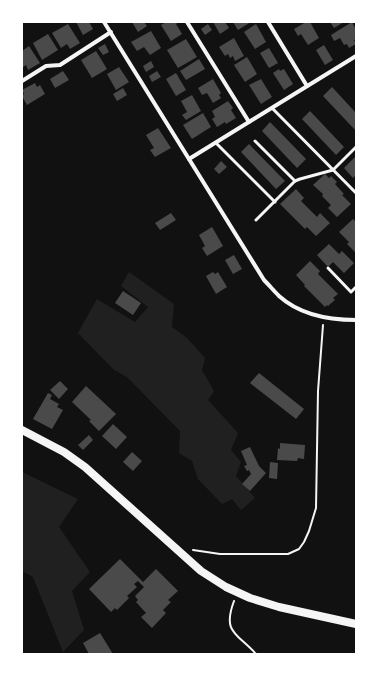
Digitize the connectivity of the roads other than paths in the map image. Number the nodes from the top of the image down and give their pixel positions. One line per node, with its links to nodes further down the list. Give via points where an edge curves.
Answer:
1 (104, 22): 4 (street)
2 (187, 22): 9 (street)
3 (268, 22): 7 (street)
4 (111, 32): 6 (street, via 60,65 46,66); 13 (street)
5 (356, 56): 7 (street)
6 (22, 81)
7 (307, 86): 8 (street)
8 (272, 108): 9 (street); 14 (lane)
9 (249, 122): 11 (street)
10 (255, 141): 15 (lane)
11 (216, 143): 13 (street); 17 (lane)
12 (356, 147): 14 (lane)
13 (189, 159): 21 (street, via 264,280 280,297 298,309 324,318)
14 (333, 170): 15 (lane); 16 (lane)
15 (296, 181): 17 (lane)
16 (356, 193)
17 (275, 202): 18 (lane)
18 (256, 220)
19 (328, 268): 20 (lane, via 351,292)
20 (356, 287)
21 (356, 320)
22 (22, 430): 23 (main road, via 64,452 85,467 181,554 226,587 280,607)
23 (356, 624)

